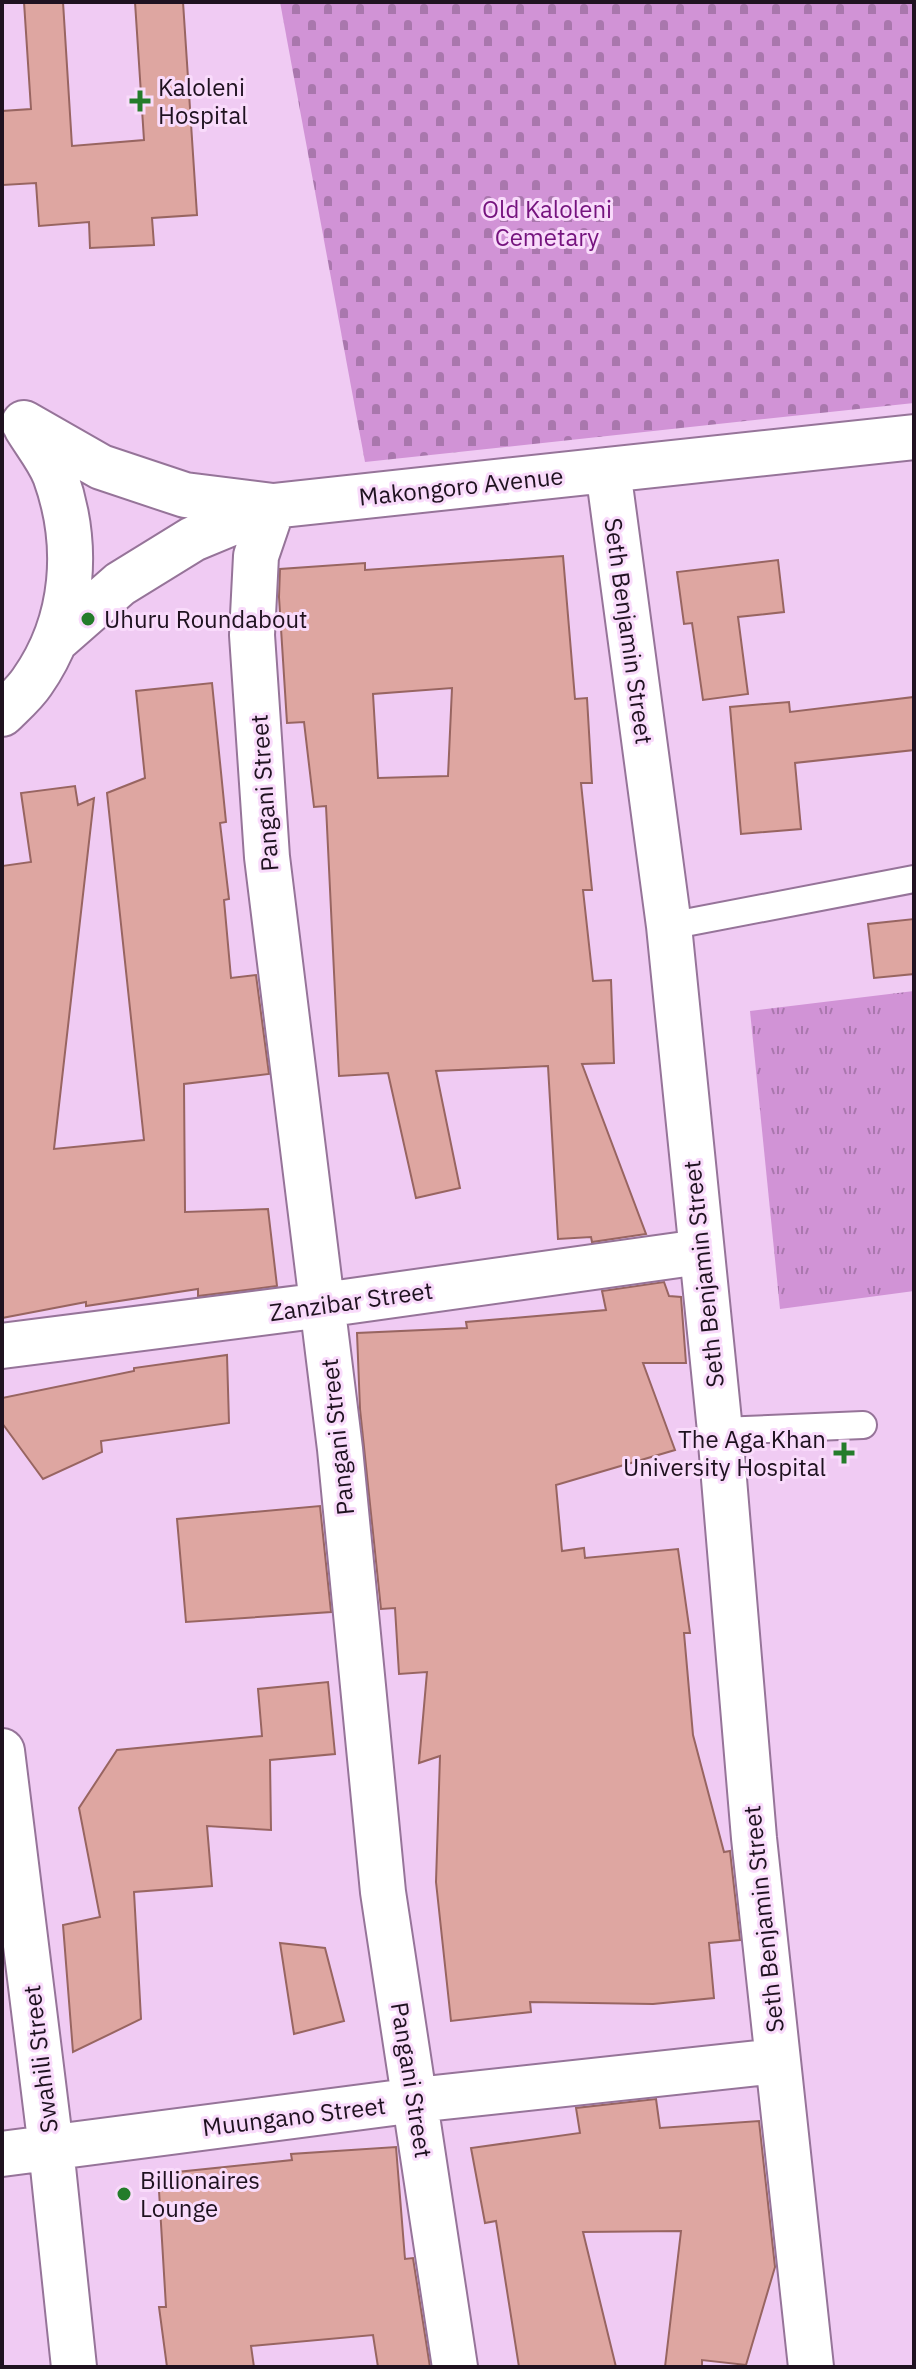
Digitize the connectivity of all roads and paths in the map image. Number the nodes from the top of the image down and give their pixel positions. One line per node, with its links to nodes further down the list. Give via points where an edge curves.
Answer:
1 (13, 413): 4 (street, Makongoro Avenue, via 101,467 185,495); 5 (street, via 54,472 70,528 70,586)
2 (914, 437): 3 (street, Makongoro Avenue)
3 (608, 470): 4 (street, Makongoro Avenue); 8 (street, Seth Benjamin Street)
4 (273, 506): 5 (street, via 193,539 120,584); 10 (street, Pangani Street, via 256,556 252,635 261,790)
5 (55, 641): 6 (street, via 31,683)
6 (2, 714)
7 (914, 879): 8 (lane)
8 (669, 926): 9 (street, Seth Benjamin Street)
9 (700, 1252): 10 (street, Zanzibar Street); 13 (street, Seth Benjamin Street)
10 (323, 1305): 11 (street, Zanzibar Street); 16 (street, Pangani Street, via 383,1892)
11 (2, 1346)
12 (863, 1425): 13 (lane)
13 (720, 1431): 15 (street, Seth Benjamin Street)
14 (2, 1751): 17 (street, Swahili Street)
15 (777, 2061): 16 (street, Muungano Street); 21 (street, Seth Benjamin Street)
16 (416, 2100): 17 (street, Muungano Street); 20 (street, Pangani Street)
17 (51, 2148): 18 (street, Muungano Street); 19 (street, Swahili Street)
18 (2, 2154)
19 (74, 2367)
20 (455, 2367)
21 (811, 2367)

